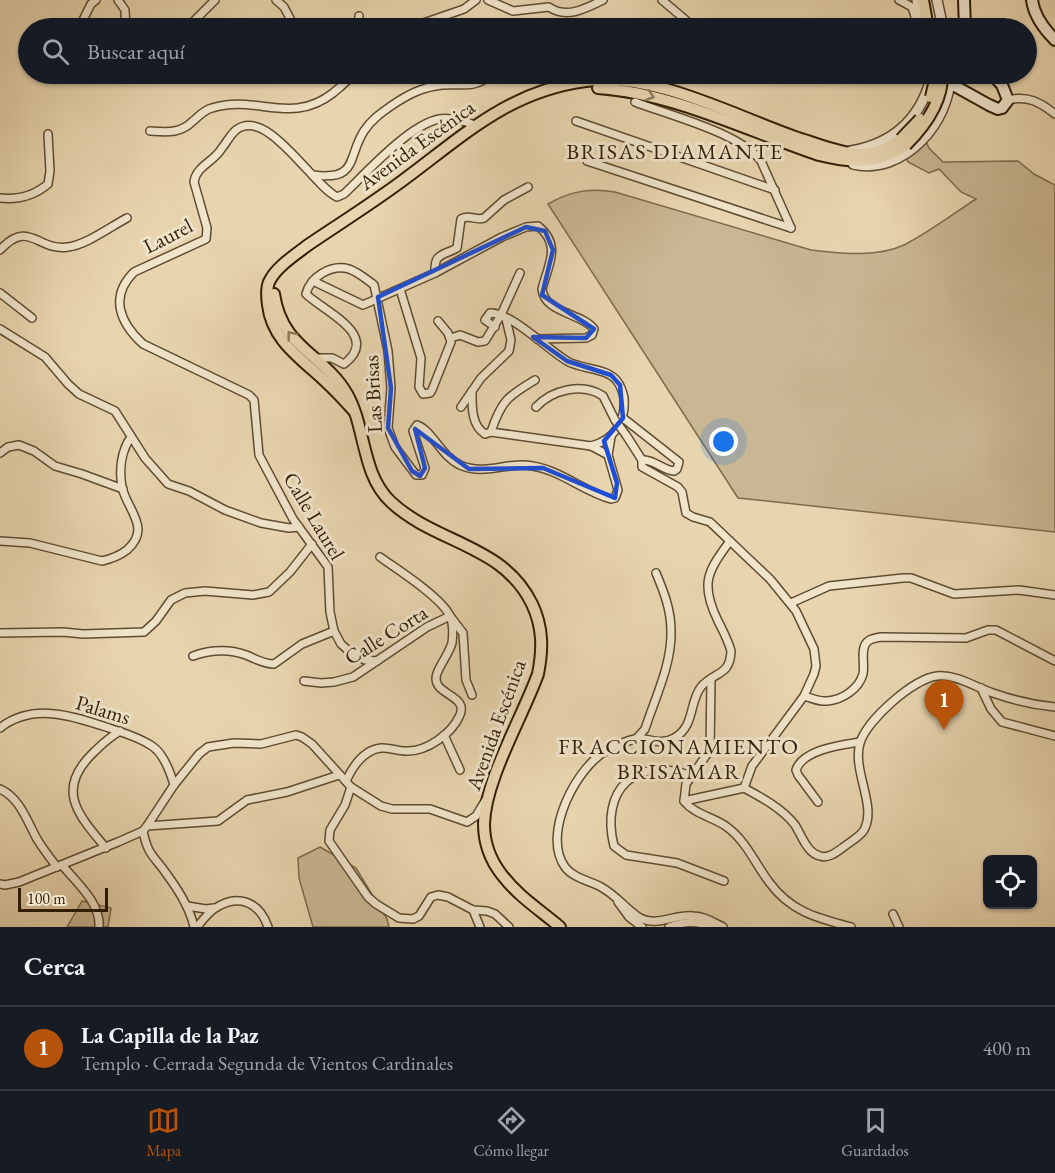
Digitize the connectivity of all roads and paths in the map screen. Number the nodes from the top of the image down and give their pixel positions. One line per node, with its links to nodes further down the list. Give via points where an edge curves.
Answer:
1 (96, 0): 15 (street)
2 (118, 0): 16 (street)
3 (215, 0): 17 (street)
4 (276, 0): 18 (street)
5 (476, 0): 19 (street, via 464,9)
6 (488, 0): 7 (street, via 513,12 549,7 558,14)
7 (603, 0)
8 (662, 0): 20 (street)
9 (902, 0): 14 (street); 21 (street, via 912,7)
10 (929, 0): 24 (main road)
11 (937, 0): 25 (street)
12 (964, 0): 26 (main road)
13 (1032, 0): 27 (main road, via 1033,9)
14 (919, 2): 22 (street); 23 (main road)
15 (83, 18)
16 (125, 18)
17 (197, 18)
18 (290, 18)
19 (438, 18)
20 (683, 18)
21 (916, 18)
22 (919, 18)
23 (925, 18)
24 (932, 18)
25 (941, 18)
26 (965, 18)
27 (1055, 40)
28 (344, 84): 47 (street, via 310,107 292,110 220,106 205,111 181,130)
29 (476, 84): 52 (street, via 440,85 408,95 374,119 344,171)
30 (571, 84): 41 (main road, one-way to 41, via 625,90); 46 (main road, Avenida Escénica, via 529,95)
31 (639, 84): 38 (main road, Avenida Escénica)
32 (930, 84): 50 (street, via 909,123 897,133)
33 (934, 84): 49 (main road, bridge, via 929,103)
34 (941, 84): 49 (main road, bridge, via 932,111 917,135)
35 (950, 84): 50 (street, via 937,120 904,155 880,166 856,165)
36 (960, 84): 39 (main road, via 998,108)
37 (1001, 84): 39 (main road)
38 (668, 89): 41 (main road); 42 (main road, Avenida Escénica)
39 (1008, 100): 43 (street, via 1032,99)
40 (635, 102): 45 (street)
41 (694, 110): 42 (main road); 45 (street); 50 (main road, via 780,142)
42 (726, 111): 50 (main road, Avenida Escénica)
43 (1055, 114)
44 (576, 121): 54 (street)
45 (690, 122): 54 (street, via 756,154)
46 (475, 125): 52 (street, Laurel, via 448,119 416,129 340,196 332,194); 75 (main road, Avenida Escénica, via 300,251 272,278 267,289 273,327 286,345)
47 (150, 131)
48 (48, 134): 55 (street, via 48,184 30,195)
49 (904, 142): 50 (main road, via 895,153 881,159 859,162)
50 (843, 156)
51 (586, 161): 54 (street, via 791,228)
52 (312, 175): 78 (street, Laurel, via 265,130 242,126 195,176 206,239 134,272 120,293 125,323 143,344)
53 (528, 187): 58 (street, via 504,200 484,218 461,219 457,248 437,258)
54 (775, 190)
55 (0, 198)
56 (127, 218): 57 (street, via 70,247 21,236 10,239)
57 (0, 250)
58 (435, 273): 62 (street); 74 (street, via 502,237 538,226 550,239 553,250 542,295 552,305 594,328 586,338)
59 (520, 273): 68 (street)
60 (313, 281): 61 (street, via 328,270 348,269); 66 (street); 75 (street, via 306,294 347,324 356,348 344,364 332,357)
61 (374, 285): 63 (street); 65 (street, Las Brisas)
62 (400, 289): 63 (street); 73 (street, via 421,358 419,387 423,394 432,390)
63 (392, 291): 65 (street)
64 (0, 293): 69 (street)
65 (378, 297): 66 (street); 67 (street, Las Brisas)
66 (363, 305): 67 (street)
67 (380, 316): 87 (street, Las Brisas, via 391,388 388,428 395,447 416,475 422,475 425,468 413,431 417,425 450,459 470,469 524,465 543,468 611,499 618,490)
68 (504, 317): 71 (street); 71 (street, via 493,312 486,317 486,322); 74 (street); 77 (street, via 511,340 509,351)
69 (32, 318)
70 (438, 321): 73 (street)
71 (495, 327): 73 (street, via 481,343 460,335)
72 (0, 329): 83 (street, via 45,357 80,394 115,411)
73 (451, 338)
74 (537, 339): 81 (street, via 567,361 617,380 623,394)
75 (307, 359): 123 (main road, Avenida Escénica, via 354,411 380,490 408,516 514,575 536,612 542,633 538,674)
76 (535, 381): 82 (street, via 508,396)
77 (472, 391): 79 (street); 82 (street, via 477,428 485,434)
78 (254, 400): 90 (street, Calle Laurel, via 259,455)
79 (461, 407)
80 (536, 407): 88 (street, bridge, via 560,391 588,390 603,396 611,416)
81 (623, 418): 84 (street); 88 (street, via 677,459 679,465 674,471)
82 (491, 432): 85 (street)
83 (130, 437): 89 (street, via 123,452); 90 (street, via 168,484 255,521)
84 (611, 437): 85 (street); 87 (street, Las Brisas)
85 (591, 446): 87 (street)
86 (0, 453): 89 (street, via 13,445 19,446 55,466)
87 (608, 455)
88 (642, 460): 92 (street, via 642,467 678,487 686,513 710,522)
89 (123, 489): 91 (street, via 136,518 138,535 131,546 109,560 30,543)
90 (299, 527): 93 (street, Calle Laurel)
91 (0, 541)
92 (730, 541): 97 (street); 104 (street, via 713,564 707,582 708,597 731,651 726,670)
93 (312, 544): 99 (street, Calle Laurel, via 328,567); 100 (street, via 269,591 253,595 185,593 171,600 144,632)
94 (380, 557): 98 (street, via 423,588)
95 (656, 573): 114 (street, via 670,615 670,652 645,729)
96 (1055, 595): 97 (street, via 1019,590 954,594 903,578 829,586)
97 (791, 603): 108 (street, via 807,630 815,656 814,674)
98 (450, 616): 103 (street, Calle Corta); 107 (street, via 463,633 466,680); 112 (street, via 451,646 435,683 458,699 462,709)
99 (334, 631): 101 (street, via 302,644 274,664 225,651); 103 (street, via 350,652)
100 (0, 633)
101 (193, 656)
102 (1055, 661): 108 (street, via 996,630 966,638 881,637 866,643 863,674 850,692 828,701)
103 (377, 662): 105 (street, Calle Corta, via 342,681)
104 (711, 680): 114 (street, via 700,688 681,734 669,741); 118 (street, via 710,750)
105 (304, 681)
106 (981, 688): 109 (street); 113 (street, via 1002,722); 115 (street, via 950,676 923,680 874,721)
107 (472, 694)
108 (804, 696): 121 (street, via 752,766)
109 (1055, 707)
110 (0, 728): 111 (street, Palams, via 27,714 54,713)
111 (120, 732): 120 (street, Palams, via 157,750); 127 (street, via 86,760 72,788 77,808)
112 (444, 735): 116 (street); 119 (street, via 408,752 374,750 357,763)
113 (1055, 736)
114 (637, 738): 131 (street, via 596,757 572,788 559,825 560,855 565,867)
115 (860, 742): 121 (street, via 858,761 866,806 865,828 829,856 816,854 790,820); 125 (street, via 816,752 799,764 798,775)
116 (460, 770)
117 (339, 776): 119 (street); 120 (street, via 302,737 290,735 261,744 208,747); 126 (street, via 246,800 218,820)
118 (691, 776): 124 (street); 129 (street, via 661,769 631,778 618,791 612,805 614,846 626,855 677,863)
119 (348, 784): 123 (street, via 381,806 430,809 467,822); 134 (street, via 345,805 328,837 368,897 406,919 419,916 431,897 438,895)
120 (174, 785): 126 (street)
121 (744, 788): 124 (street)
122 (0, 789): 128 (street, via 10,794 43,849)
123 (489, 796): 141 (main road, Avenida Escénica, via 484,824 492,861 521,896)
124 (684, 801): 146 (street, via 742,840 768,881 791,905 812,916)
125 (818, 802)
126 (145, 829): 127 (street); 132 (street, via 148,852)
127 (106, 848): 128 (street)
128 (60, 866): 130 (street, via 11,884); 136 (street, via 97,910)
129 (724, 881)
130 (0, 884)
131 (615, 897): 142 (street); 145 (street, via 648,922 692,916)
132 (187, 906): 133 (street); 137 (street)
133 (214, 908): 137 (street); 138 (street, via 232,902 252,903)
134 (473, 910): 139 (street); 140 (street, via 495,914)
135 (893, 914): 147 (street)
136 (99, 927)
137 (195, 927)
138 (268, 927)
139 (480, 927)
140 (508, 927)
141 (560, 927)
142 (642, 927)
143 (669, 927): 144 (street, via 690,922)
144 (711, 927)
145 (723, 927)
146 (851, 927)
147 (899, 927)

